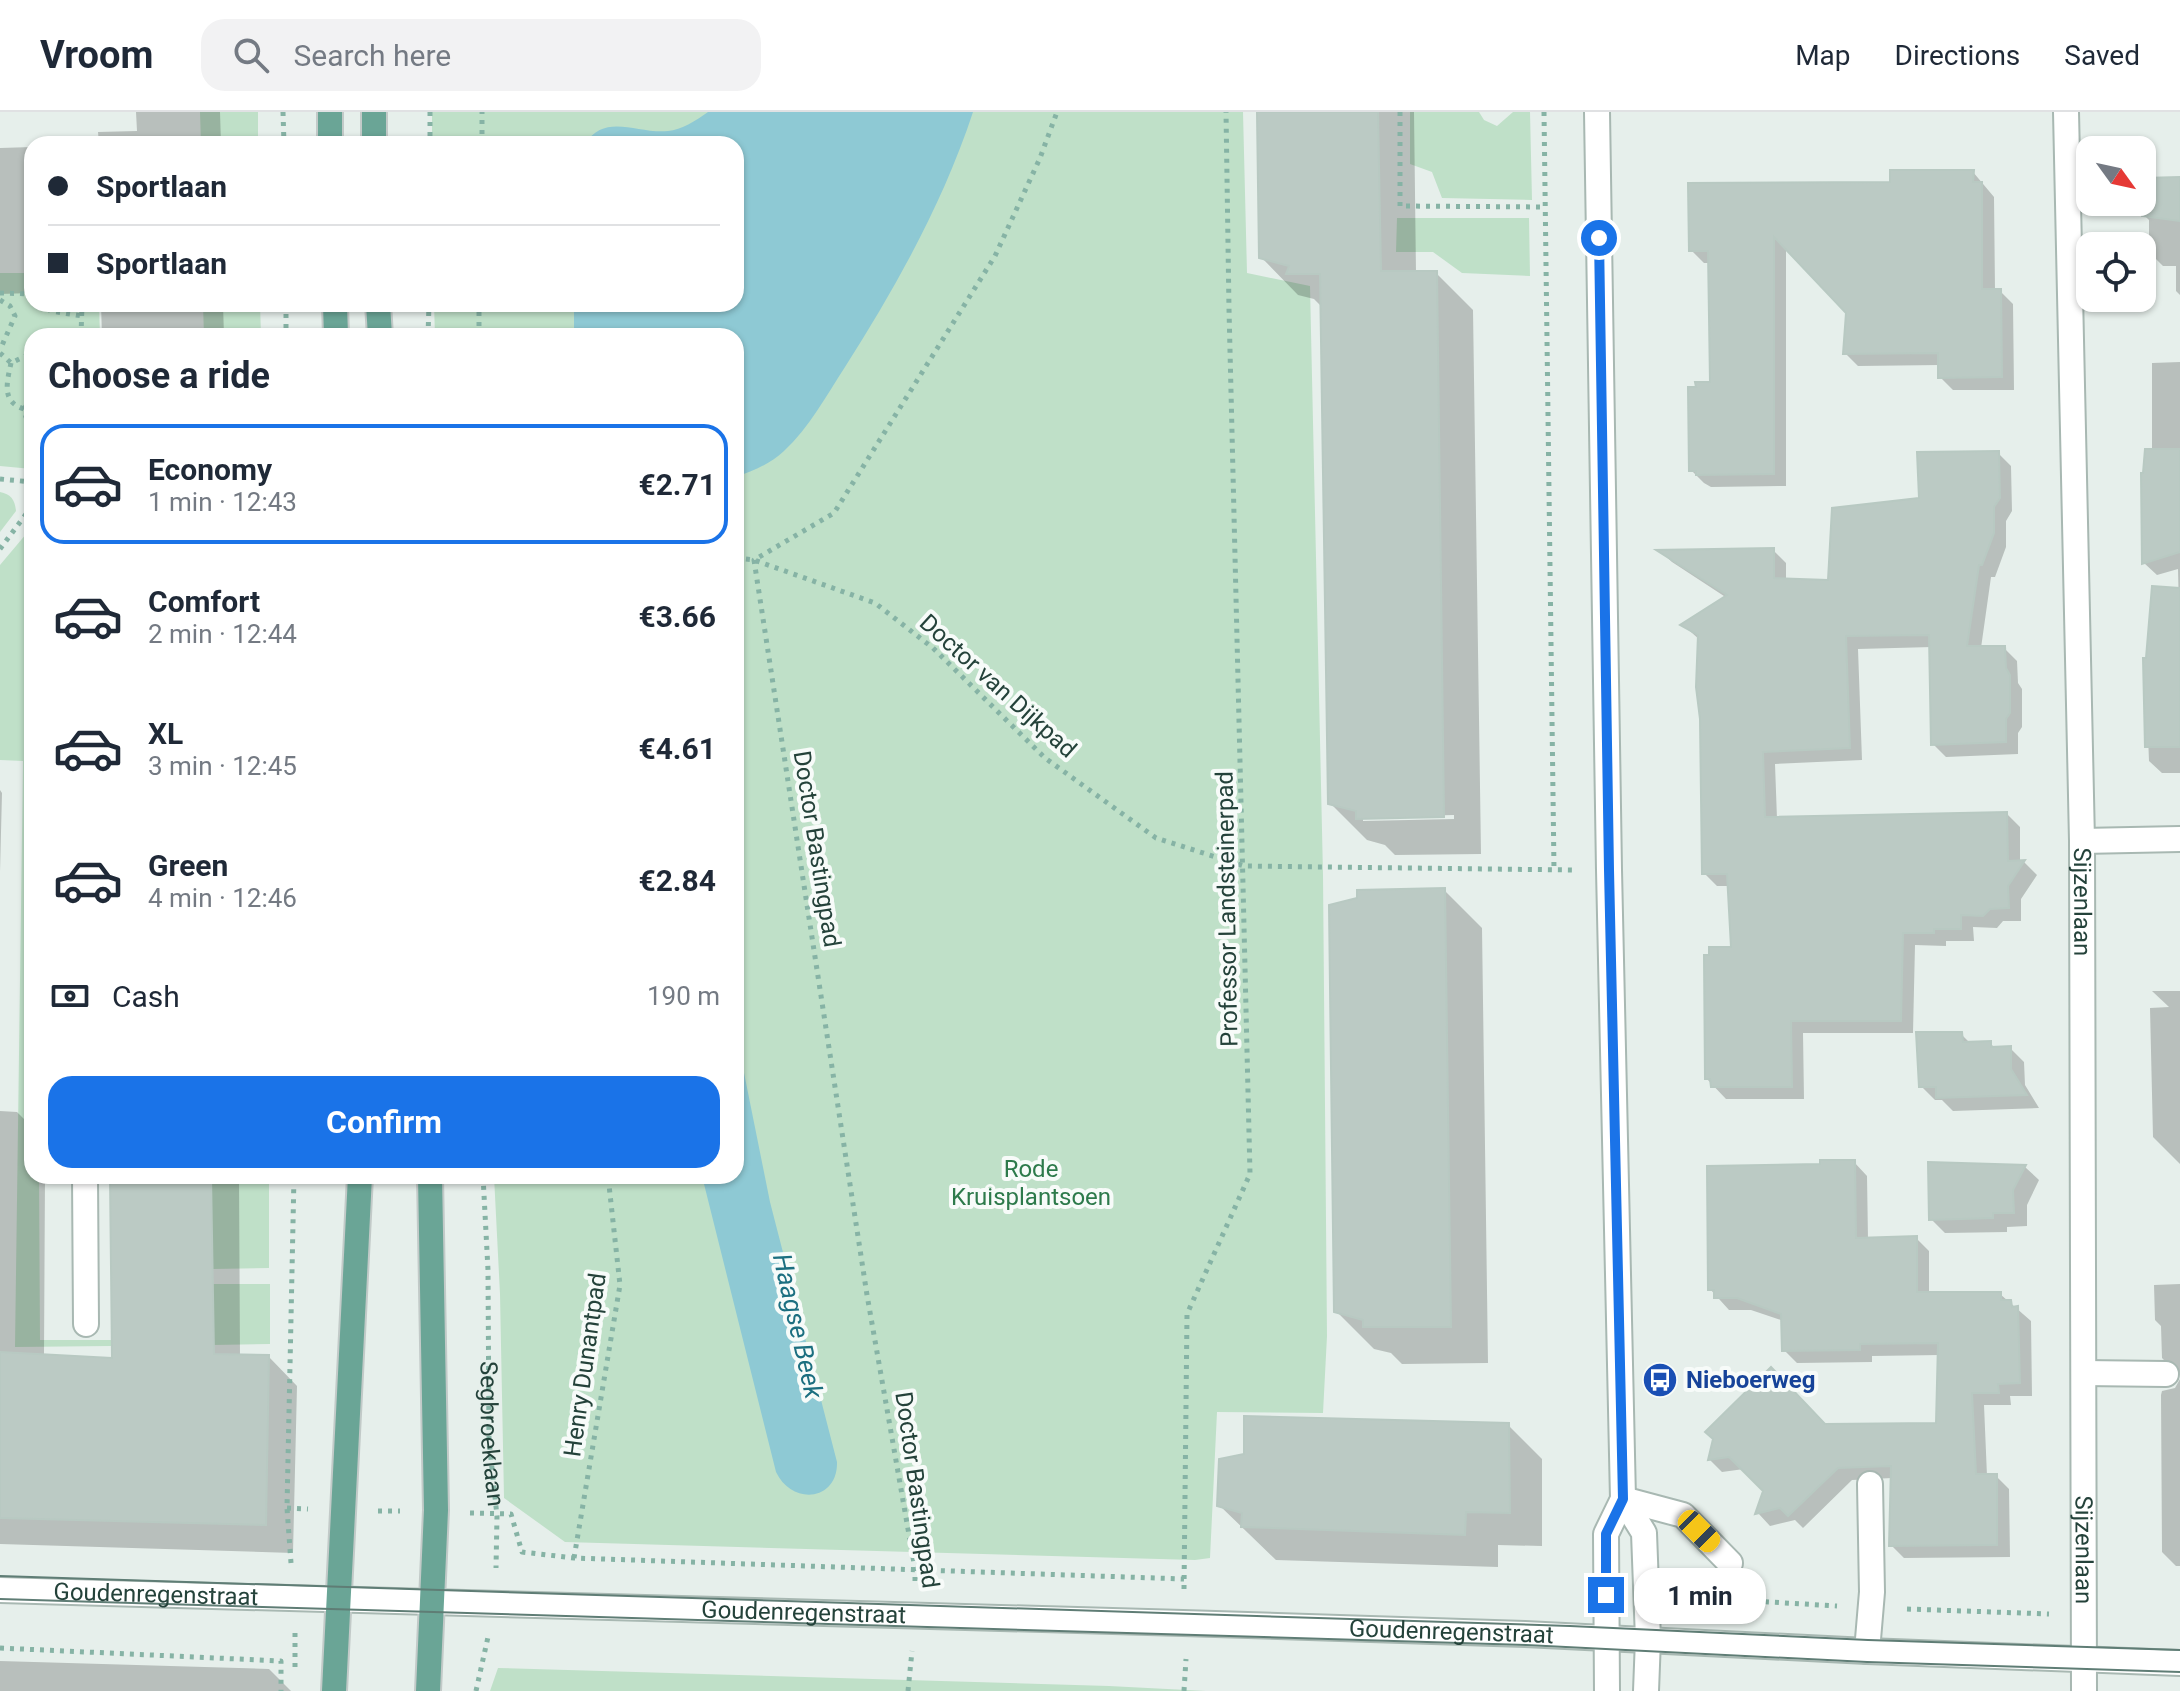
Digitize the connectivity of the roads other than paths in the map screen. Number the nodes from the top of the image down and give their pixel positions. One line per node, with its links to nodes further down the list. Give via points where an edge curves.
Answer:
1 (330, 112): 5 (main road)
2 (374, 112): 6 (main road)
3 (1597, 112): 16 (street)
4 (2066, 112): 8 (street, Sijzenlaan)
5 (330, 136)
6 (374, 136)
7 (2180, 839): 8 (street)
8 (2082, 841): 13 (street, Sijzenlaan)
9 (85, 1184): 12 (street)
10 (360, 1184): 19 (main road)
11 (430, 1184): 20 (main road, via 436,1510)
12 (86, 1324)
13 (2084, 1373): 14 (street); 24 (street, Sijzenlaan)
14 (2166, 1374)
15 (1870, 1484): 23 (street)
16 (1623, 1499): 17 (street, via 1683,1515); 21 (street, via 1606,1534); 22 (street, via 1644,1533)
17 (1730, 1563)
18 (0, 1590): 19 (street, Goudenregenstraat)
19 (339, 1599): 20 (street, Goudenregenstraat); 26 (main road)
20 (431, 1601): 21 (street, Goudenregenstraat); 27 (main road)
21 (1606, 1638): 22 (street, Goudenregenstraat); 28 (street)
22 (1648, 1639): 23 (street); 29 (street)
23 (1867, 1651): 24 (street)
24 (2084, 1660): 25 (street); 30 (street, Sijzenlaan)
25 (2180, 1663)
26 (334, 1691)
27 (428, 1691)
28 (1607, 1691)
29 (1646, 1691)
30 (2084, 1691)

